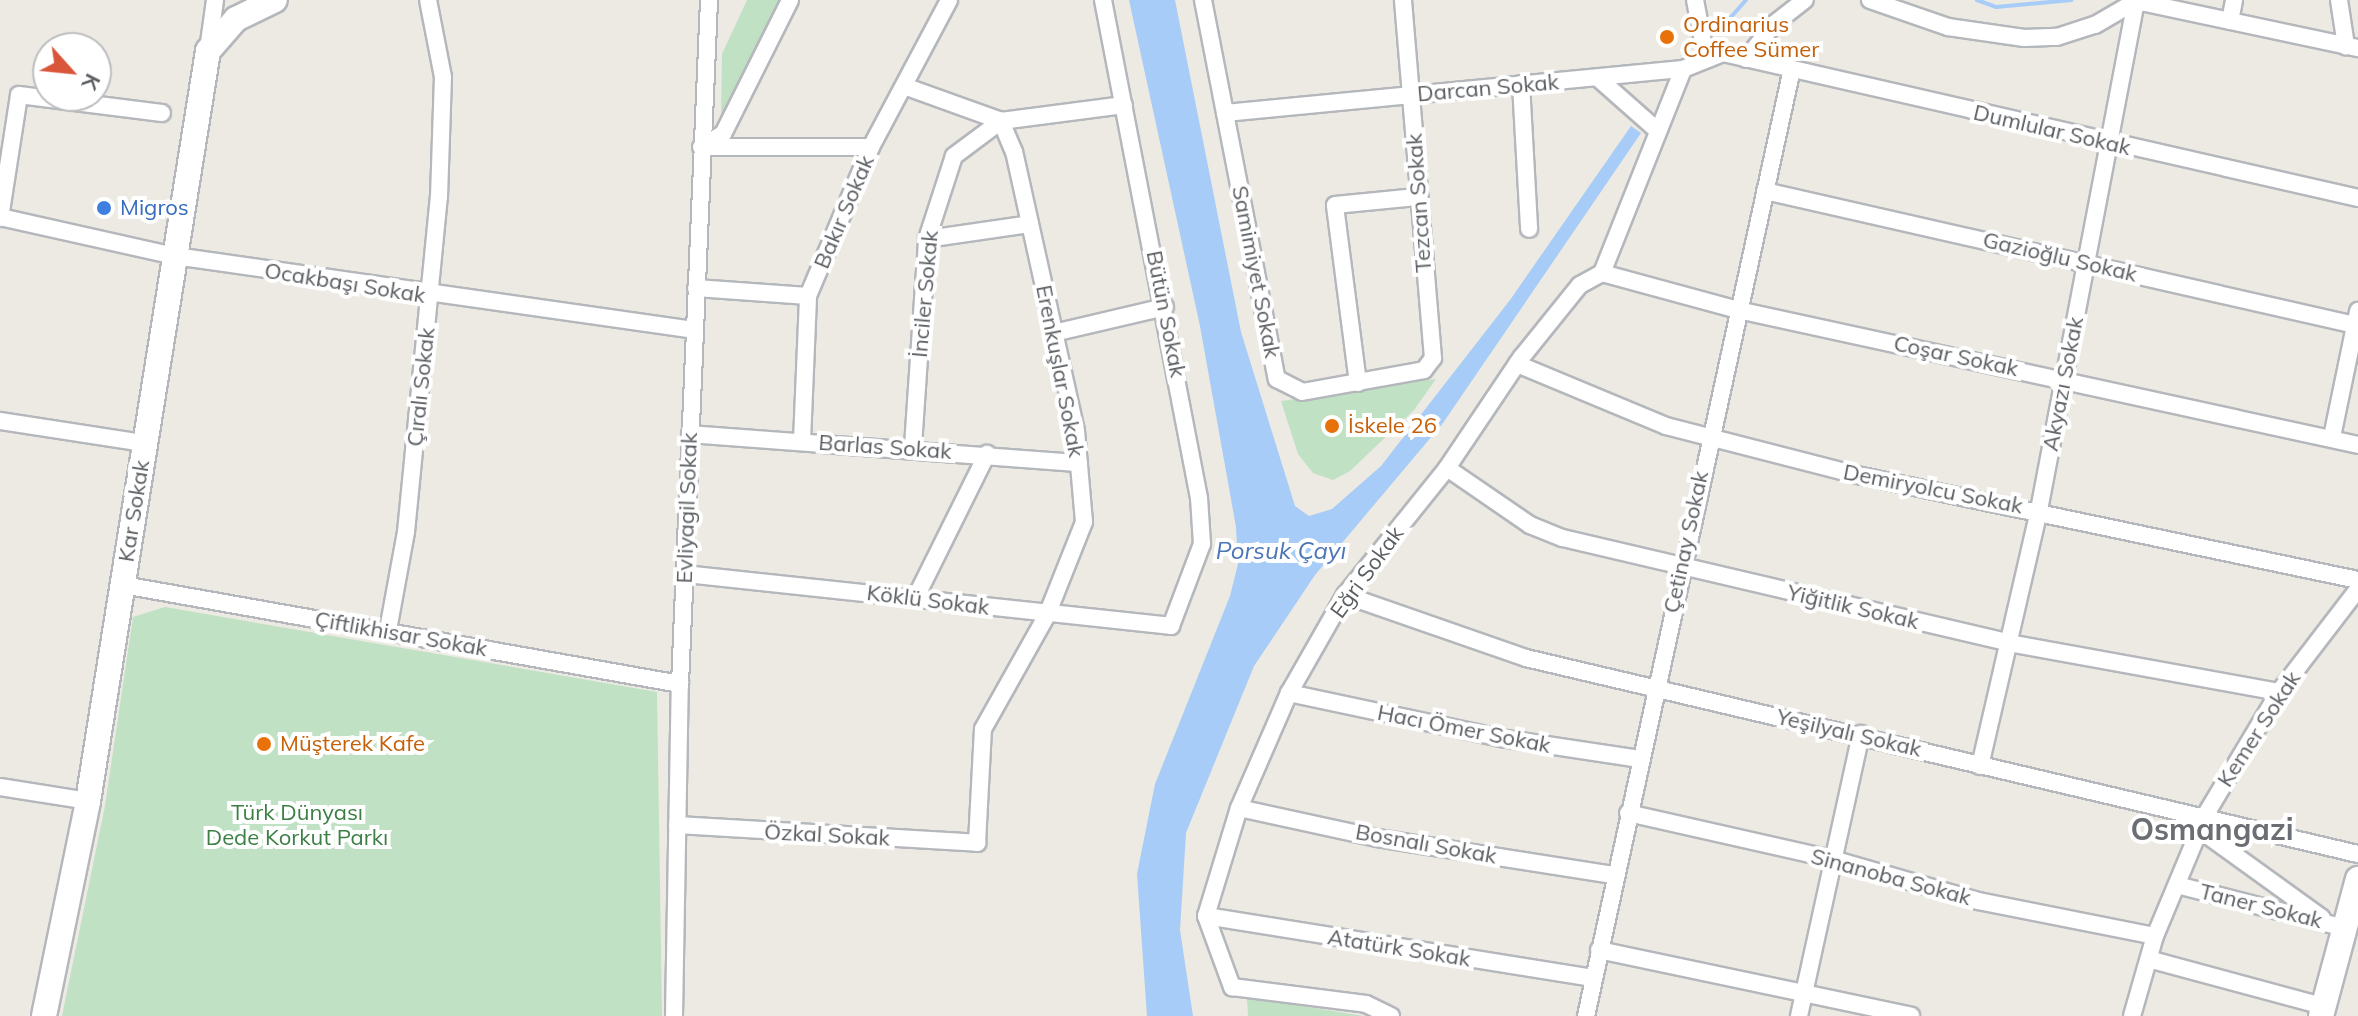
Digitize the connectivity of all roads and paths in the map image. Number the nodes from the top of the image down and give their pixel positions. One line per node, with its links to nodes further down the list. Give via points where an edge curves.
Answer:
1 (274, 0): 18 (street, via 236,19)
2 (428, 0): 46 (street, Çıralı Sokak, via 443,77)
3 (709, 0): 33 (street, Evliyagil Sokak)
4 (790, 0): 33 (street, via 723,134)
5 (949, 0): 25 (street, Bakır Sokak)
6 (1103, 0): 27 (street, Bütün Sokak)
7 (1203, 0): 29 (street, Samimiyet Sokak)
8 (1403, 0): 26 (street, Tezcan Sokak)
9 (1695, 0): 19 (street)
10 (1805, 0): 20 (street, via 1774,24)
11 (1870, 0): 12 (street, via 1948,27 2024,38 2057,37 2095,25)
12 (2136, 0): 16 (street); 32 (street, Akyazı Sokak)
13 (2234, 0): 16 (street)
14 (2339, 0): 17 (street)
15 (216, 3): 18 (street, Kar Sokak)
16 (2230, 21): 17 (street)
17 (2352, 47)
18 (208, 51): 42 (street, Kar Sokak)
19 (1706, 57): 20 (street, via 1723,53); 21 (street, Darcan Sokak)
20 (1746, 59): 22 (street, Dumlular Sokak)
21 (1683, 69): 23 (street, Darcan Sokak); 31 (street)
22 (1792, 69): 32 (street, Dumlular Sokak); 35 (street, Çetinay Sokak)
23 (1598, 78): 24 (street, Darcan Sokak); 31 (street)
24 (1521, 84): 26 (street, Darcan Sokak); 40 (street)
25 (904, 86): 30 (street); 34 (street, Bakır Sokak)
26 (1411, 95): 29 (street, Darcan Sokak); 36 (street, Tezcan Sokak)
27 (1124, 105): 30 (street); 48 (street, Bütün Sokak)
28 (162, 113): 38 (street, via 19,95)
29 (1225, 113): 56 (street, Samimiyet Sokak, via 1277,379 1302,392)
30 (1001, 121): 39 (street, Erenkuşlar Sokak, via 1014,152); 41 (street, İnciler Sokak, via 954,156)
31 (1658, 131): 44 (street)
32 (2111, 144): 37 (street, Dumlular Sokak); 43 (street, Akyazı Sokak)
33 (701, 147): 34 (street); 45 (street, Evliyagil Sokak)
34 (871, 147): 47 (street, Bakır Sokak)
35 (1765, 191): 43 (street, Gazioğlu Sokak); 49 (street, Çetinay Sokak)
36 (1417, 197): 53 (street, Tezcan Sokak); 56 (street, via 1335,205)
37 (2358, 198)
38 (0, 217): 42 (street, Ocakbaşı Sokak)
39 (1030, 224): 41 (street); 52 (street, Erenkuşlar Sokak)
40 (1529, 229)
41 (927, 239): 64 (street, İnciler Sokak)
42 (175, 256): 46 (street, Ocakbaşı Sokak); 62 (street, Kar Sokak)
43 (2087, 263): 50 (street, Gazioğlu Sokak); 55 (street, Akyazı Sokak)
44 (1602, 273): 49 (street, Coşar Sokak); 54 (street, Eğri Sokak, via 1580,285)
45 (696, 288): 47 (street); 51 (street, Evliyagil Sokak)
46 (430, 296): 51 (street, Ocakbaşı Sokak); 78 (street, Çıralı Sokak, via 406,532)
47 (808, 296): 61 (street, Bakır Sokak)
48 (1165, 307): 52 (street); 77 (street, Bütün Sokak, via 1199,498 1202,544)
49 (1738, 310): 55 (street, Coşar Sokak); 59 (street, Çetinay Sokak)
50 (2357, 318): 60 (street)
51 (694, 330): 58 (street, Evliyagil Sokak)
52 (1054, 333): 66 (street, Erenkuşlar Sokak)
53 (1433, 358): 56 (street, Samimiyet Sokak, via 1424,370)
54 (1517, 364): 59 (street, Demiryolcu Sokak, via 1666,426); 67 (street, Eğri Sokak)
55 (2064, 378): 60 (street, Coşar Sokak); 68 (street, Akyazı Sokak)
56 (1358, 383)
57 (0, 421): 62 (street)
58 (690, 434): 61 (street, Barlas Sokak); 70 (street, Evliyagil Sokak)
59 (1710, 437): 68 (street, Demiryolcu Sokak, via 1857,475); 69 (street, Çetinay Sokak)
60 (2332, 437): 63 (street, Coşar Sokak)
61 (802, 441): 64 (street, Barlas Sokak)
62 (144, 443): 72 (street, Kar Sokak)
63 (2358, 445)
64 (913, 446): 65 (street, Barlas Sokak)
65 (987, 454): 66 (street, Barlas Sokak); 75 (street)
66 (1079, 463): 76 (street, Erenkuşlar Sokak, via 1084,522)
67 (1447, 468): 69 (street, Yiğitlik Sokak, via 1530,525 1563,538); 74 (street, Eğri Sokak)
68 (2039, 510): 71 (street, Demiryolcu Sokak); 79 (street, Akyazı Sokak)
69 (1681, 565): 79 (street, Yiğitlik Sokak); 81 (street, Çetinay Sokak)
70 (685, 574): 75 (street, Köklü Sokak); 80 (street, Evliyagil Sokak)
71 (2358, 580)
72 (123, 585): 78 (street, Çiftlikhisar Sokak); 88 (street, Kar Sokak)
73 (2358, 589): 82 (street, Kemer Sokak)
74 (1345, 595): 81 (street, Yeşilyalı Sokak, via 1526,658); 83 (street, Eğri Sokak)
75 (916, 597): 76 (street, Köklü Sokak)
76 (1047, 615): 77 (street, Köklü Sokak); 94 (street, Erenkuşlar Sokak, via 983,729)
77 (1171, 626)
78 (388, 630): 80 (street, Çiftlikhisar Sokak)
79 (2009, 643): 82 (street, Yiğitlik Sokak); 86 (street, Akyazı Sokak)
80 (680, 684): 92 (street, Evliyagil Sokak)
81 (1656, 685): 84 (street, Yeşilyalı Sokak, via 1678,696); 85 (street, Çetinay Sokak)
82 (2279, 692): 91 (street, Kemer Sokak)
83 (1289, 693): 85 (street, Hacı Ömer Sokak, via 1501,738); 89 (street, Eğri Sokak)
84 (1861, 734): 86 (street, Yeşilyalı Sokak); 96 (street)
85 (1640, 759): 90 (street, Çetinay Sokak)
86 (1980, 766): 91 (street, Yeşilyalı Sokak)
87 (0, 787): 88 (street)
88 (88, 801): 108 (street, Kar Sokak)
89 (1239, 808): 97 (street, Bosnalı Sokak, via 1377,838); 100 (street, Eğri Sokak)
90 (1628, 813): 96 (street, Sinanoba Sokak); 97 (street, Çetinay Sokak)
91 (2206, 814): 93 (street, Kemer Sokak); 95 (street, Yeşilyalı Sokak)
92 (677, 825): 94 (street, Özkal Sokak); 109 (street, Evliyagil Sokak)
93 (2200, 830): 99 (street, Kemer Sokak); 101 (street)
94 (977, 843)
95 (2358, 854)
96 (1832, 859): 102 (street, Sinanoba Sokak, via 1978,901); 106 (street)
97 (1613, 875): 103 (street, Çetinay Sokak)
98 (2358, 879): 101 (street)
99 (2177, 885): 101 (street, Taner Sokak); 102 (street, Kemer Sokak)
100 (1206, 916): 105 (street, Atatürk Sokak); 110 (street, via 1232,987 1366,1004)
101 (2336, 926): 107 (street)
102 (2155, 936): 104 (street, Kemer Sokak)
103 (1599, 950): 105 (street, Çetinay Sokak); 106 (street)
104 (2152, 960): 107 (street); 114 (street, Kemer Sokak)
105 (1593, 978): 111 (street, Çetinay Sokak)
106 (1805, 991): 112 (street); 113 (street)
107 (2322, 1011)
108 (44, 1016)
109 (674, 1016)
110 (1391, 1016)
111 (1586, 1016)
112 (1799, 1016)
113 (1911, 1016)
114 (2132, 1016)

